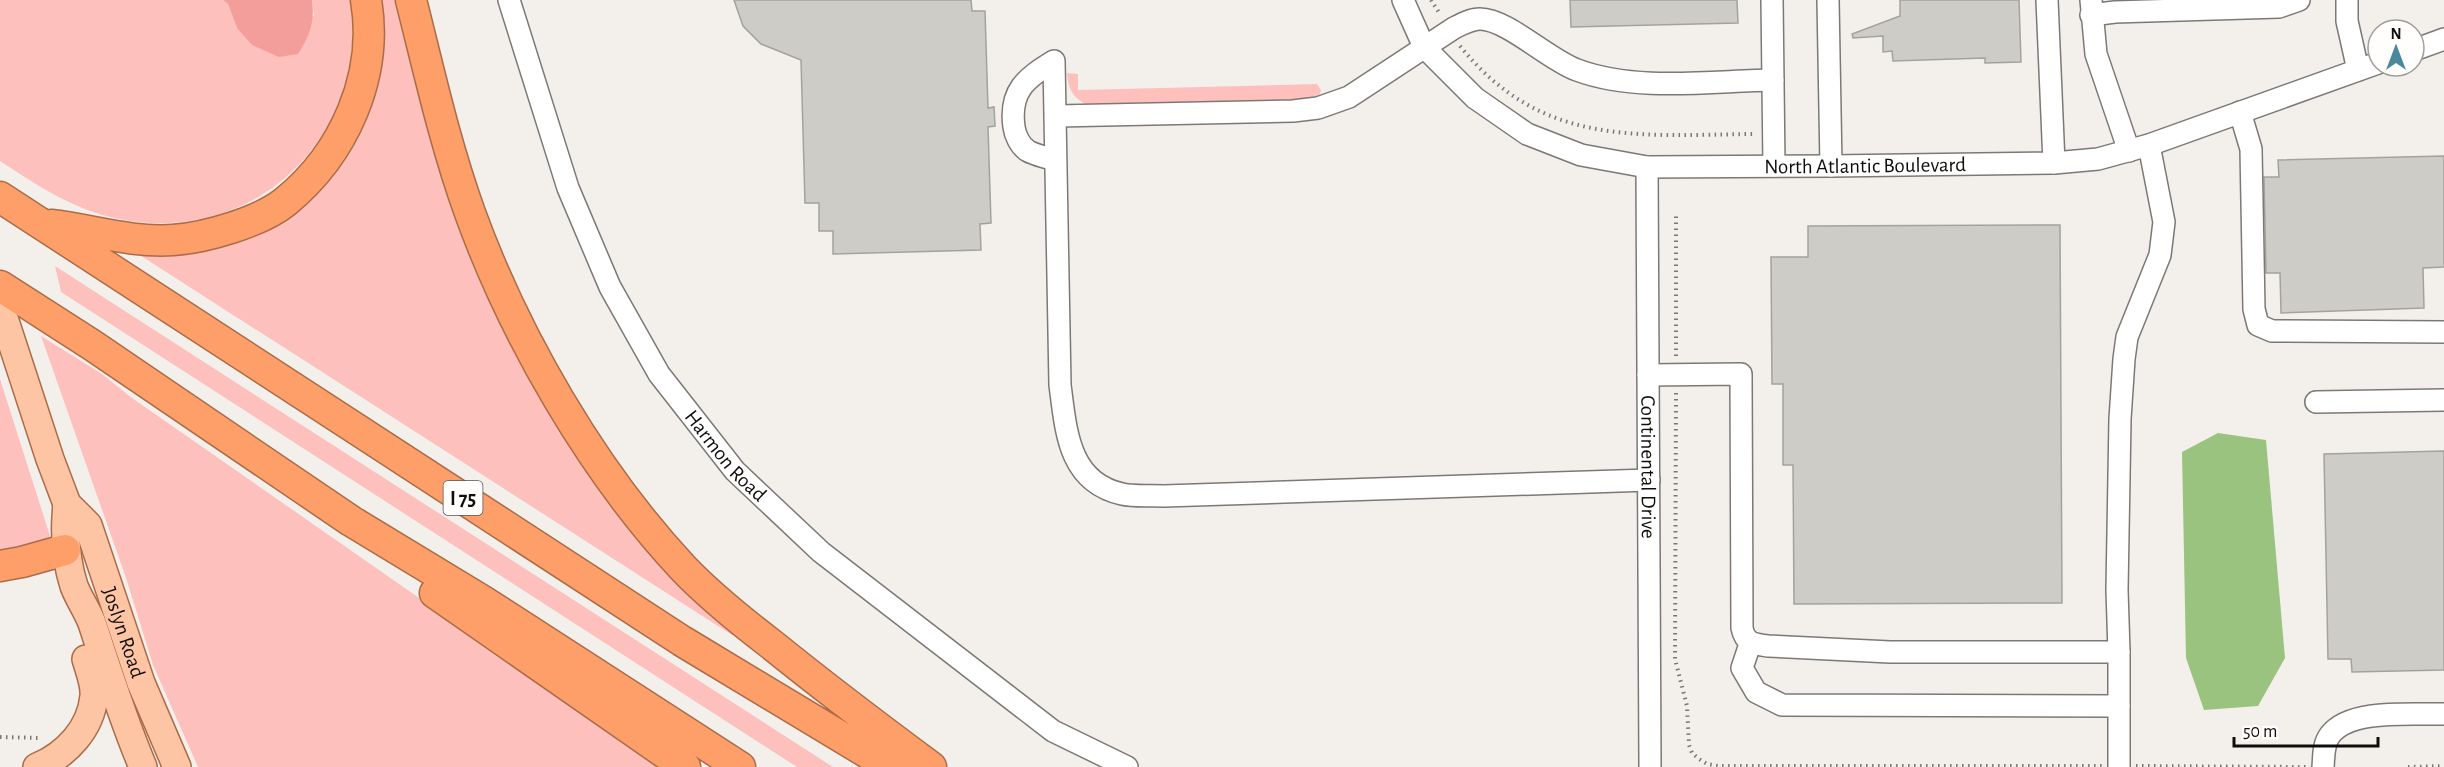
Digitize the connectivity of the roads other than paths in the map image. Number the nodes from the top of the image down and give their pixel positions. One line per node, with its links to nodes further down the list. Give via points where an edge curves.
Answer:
1 (366, 0): 25 (highway, via 370,42 353,109 337,145 312,177 283,204 244,224 173,240 126,238)
2 (411, 0): 48 (highway, via 470,212 502,292 550,384 607,472 685,570 810,676)
3 (509, 0): 49 (street, Harmon Road, via 568,188 610,287 659,374 735,471 821,552 1053,731)
4 (1403, 0): 13 (street, North Atlantic Boulevard)
5 (1772, 0): 16 (street)
6 (1828, 0): 23 (street)
7 (2047, 0): 21 (street)
8 (2299, 0): 10 (street, via 2279,7 2115,12)
9 (2347, 0): 15 (street)
10 (2091, 8): 19 (street, via 2096,54)
11 (2444, 39): 12 (street)
12 (2426, 46)
13 (1425, 47): 16 (street, via 1468,21 1481,19 1576,70 1608,78 1645,83); 18 (street, via 1349,98 1318,108); 24 (street, North Atlantic Boulevard, via 1475,98 1527,134 1581,155)
14 (2366, 67): 15 (street, North Atlantic Boulevard)
15 (2358, 70): 17 (street, North Atlantic Boulevard)
16 (1773, 80): 22 (street)
17 (2240, 112): 19 (street, North Atlantic Boulevard); 28 (street, via 2251,149 2254,309 2258,325 2272,331)
18 (1057, 116): 20 (street); 20 (street, via 1054,61 1032,75 1017,93 1012,115 1015,135 1027,150)
19 (2139, 148): 21 (street, North Atlantic Boulevard, via 2098,159); 39 (street, via 2164,222 2160,255 2127,336 2124,359)
20 (1054, 160): 32 (street, via 1060,385 1065,430 1074,459 1094,482 1121,494 1164,496)
21 (2055, 163): 23 (street, North Atlantic Boulevard)
22 (1774, 166): 23 (street, North Atlantic Boulevard); 24 (street, North Atlantic Boulevard)
23 (1831, 166)
24 (1647, 167): 29 (street, Continental Drive)
25 (21, 211): 47 (highway, I 75, via 682,641)
26 (0, 286): 34 (highway)
27 (0, 306): 33 (main road, Joslyn Road)
28 (2444, 332)
29 (1648, 375): 32 (street, Continental Drive); 38 (street, via 1741,374 1742,628)
30 (2444, 400): 31 (street)
31 (2316, 402)
32 (1649, 480): 50 (street, Continental Drive)
33 (67, 504): 35 (main road, Joslyn Road); 44 (main road, Joslyn Road, via 88,525 137,672)
34 (351, 521): 45 (highway, via 437,595); 46 (highway)
35 (65, 550): 36 (highway); 37 (main road, Joslyn Road)
36 (0, 566)
37 (74, 586): 42 (main road, via 94,695 77,738); 43 (main road, Joslyn Road, via 91,621)
38 (1750, 644): 39 (street, via 1890,652); 40 (street, via 1742,668 1756,692 1782,705)
39 (2119, 652): 40 (street)
40 (2119, 706): 51 (street)
41 (2444, 714): 52 (street, via 2365,716 2344,723 2330,735)
42 (37, 767)
43 (143, 767)
44 (177, 767)
45 (685, 767)
46 (740, 767)
47 (891, 767)
48 (931, 767)
49 (1127, 767)
50 (1650, 767)
51 (2119, 767)
52 (2323, 767)

